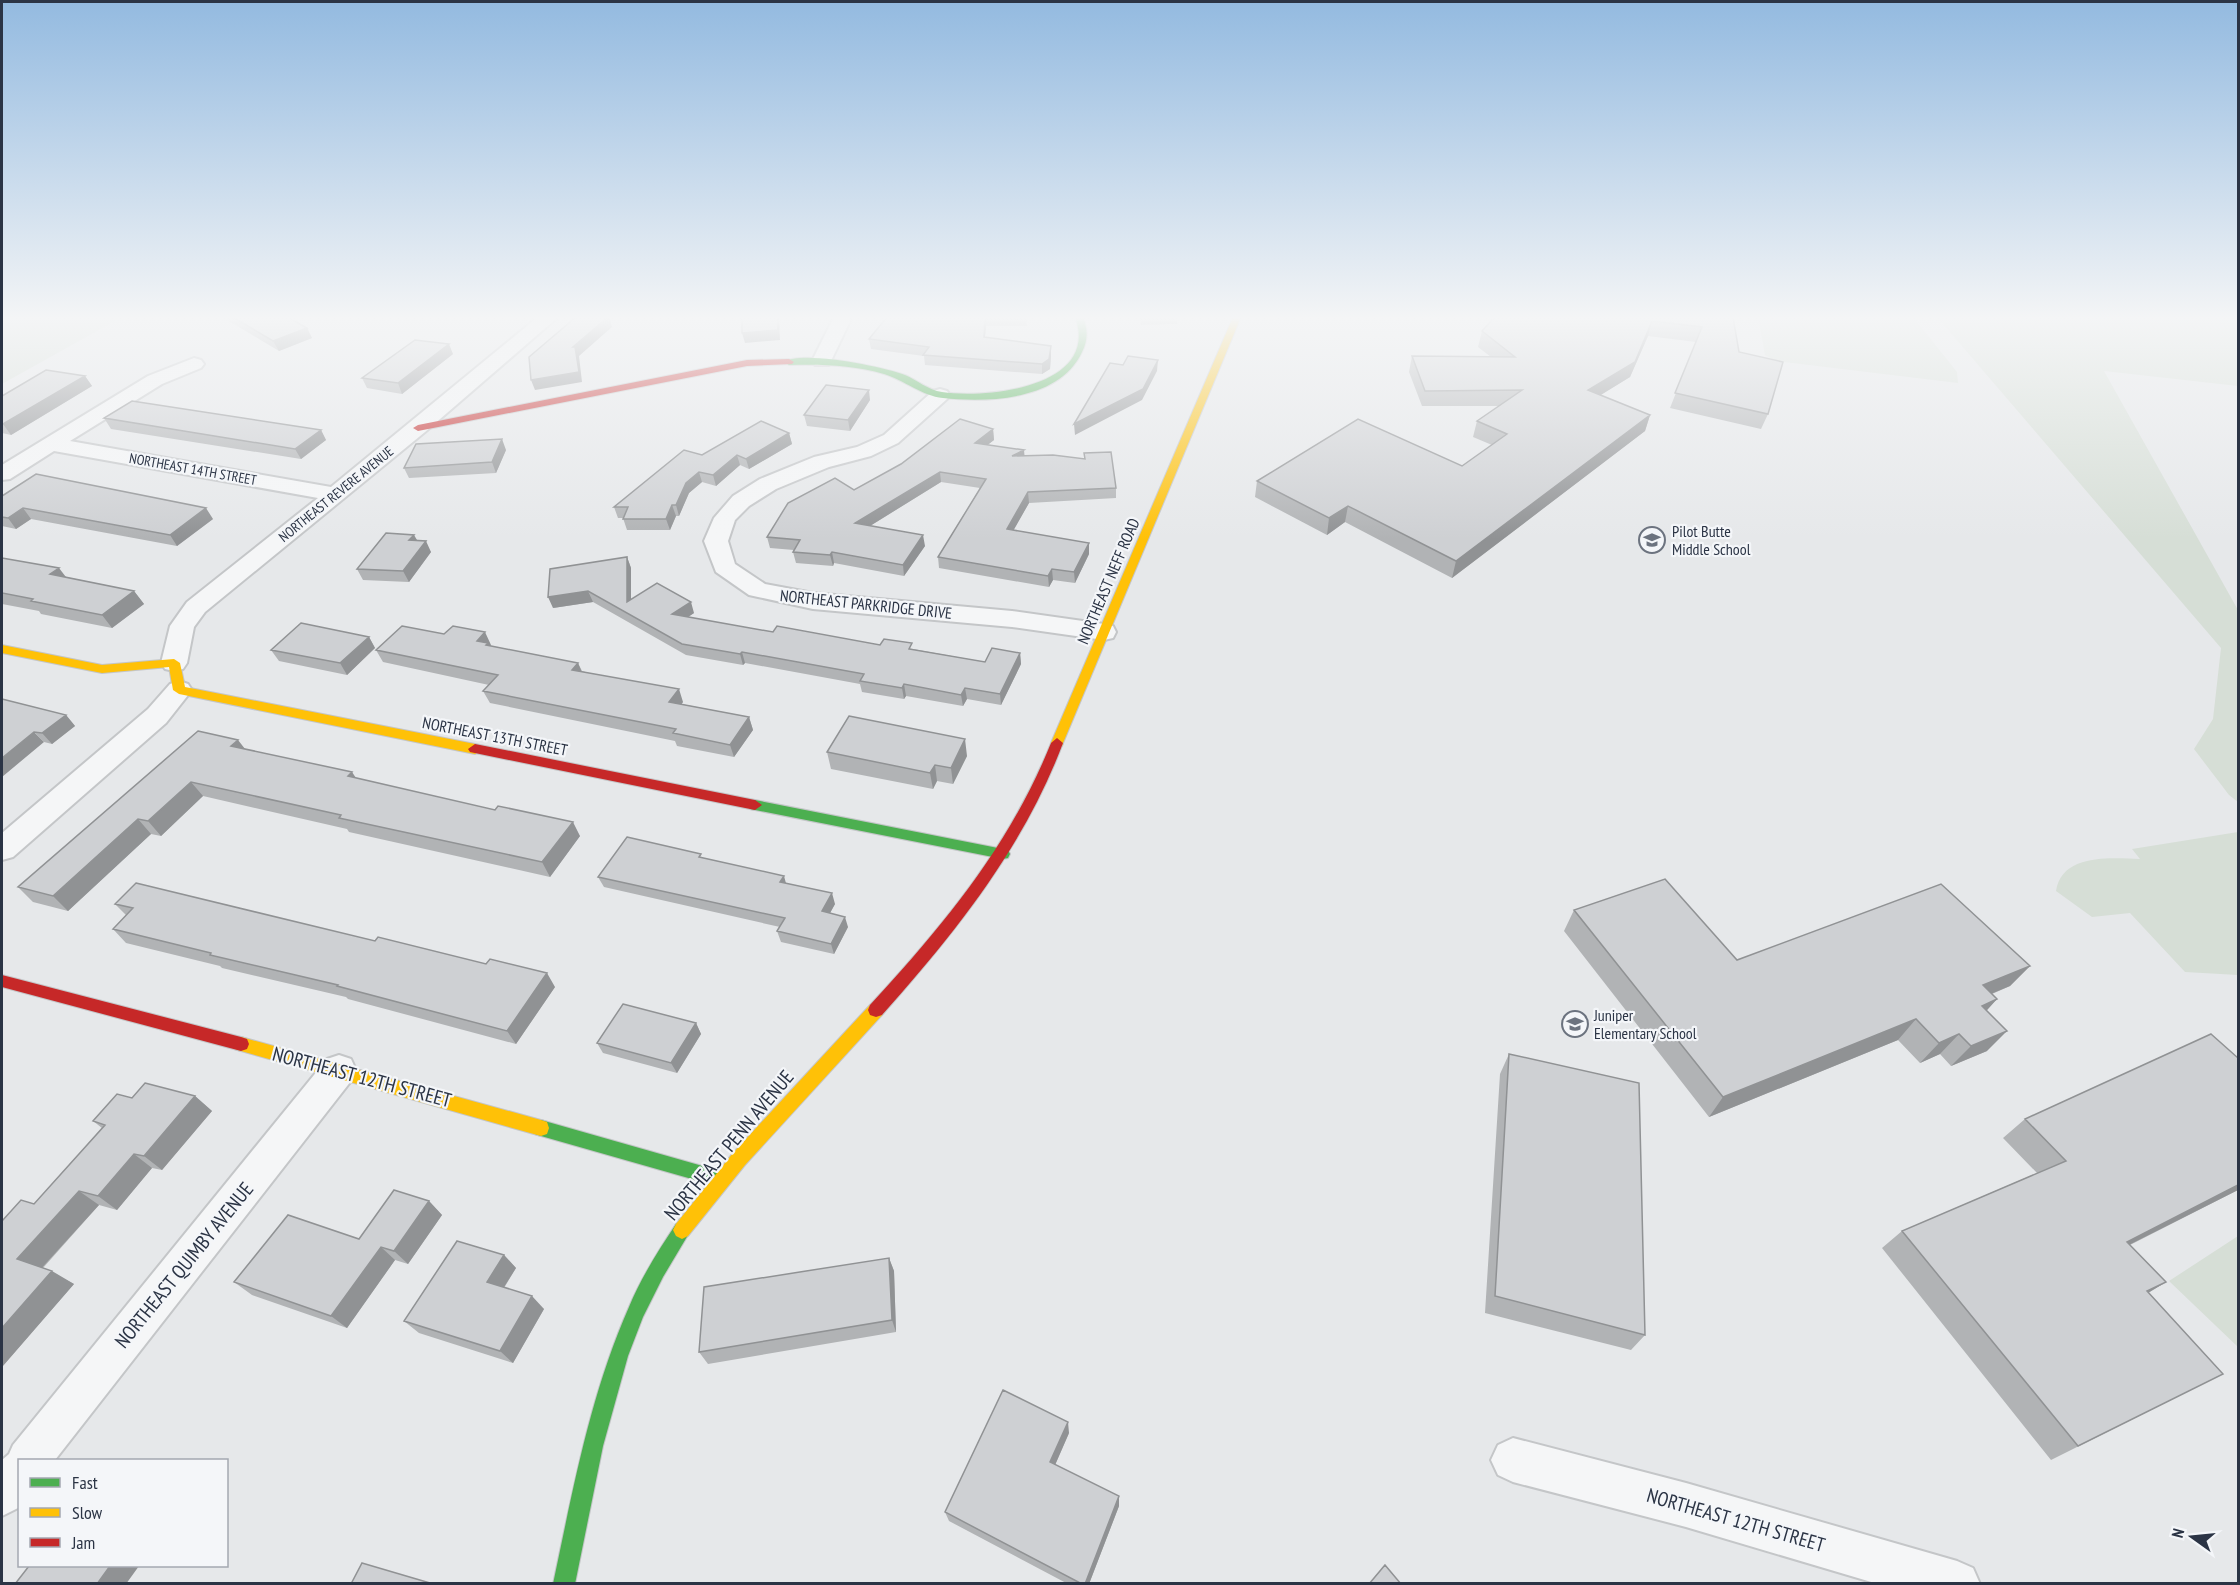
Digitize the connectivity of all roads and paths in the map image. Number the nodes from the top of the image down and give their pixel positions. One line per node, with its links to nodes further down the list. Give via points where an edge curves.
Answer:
1 (136, 391): 9 (street)
2 (462, 391): 8 (street, NORTHEAST REVERE AVENUE)
3 (605, 391): 8 (street)
4 (931, 391): 7 (street)
5 (1021, 391): 7 (street, via 982,396)
6 (1205, 391): 12 (street, NORTHEAST NEFF ROAD)
7 (940, 395): 12 (street, NORTHEAST PARKRIDGE DRIVE, via 891,439 864,452 822,462 768,483 741,501 725,518 716,541 724,567 758,590 813,601 1012,619)
8 (418, 428): 11 (street, NORTHEAST REVERE AVENUE)
9 (50, 444): 10 (street); 11 (street, NORTHEAST 14TH STREET)
10 (2, 474)
11 (335, 494): 14 (street, NORTHEAST REVERE AVENUE, via 196,607 182,626)
12 (1104, 632): 16 (street, NORTHEAST NEFF ROAD, via 1035,796)
13 (2, 649): 14 (street, NORTHEAST 13TH STREET, via 102,669)
14 (177, 677): 15 (street, NORTHEAST REVERE AVENUE, via 157,716); 16 (street, NORTHEAST 13TH STREET)
15 (2, 849)
16 (1003, 854): 19 (street, NORTHEAST PENN AVENUE, via 951,924)
17 (2, 981): 18 (street, NORTHEAST 12TH STREET)
18 (339, 1070): 19 (street, NORTHEAST 12TH STREET); 20 (street, NORTHEAST QUIMBY AVENUE)
19 (720, 1179): 24 (street, NORTHEAST PENN AVENUE, via 681,1230 650,1281 620,1347 600,1416)
20 (30, 1459)
21 (1513, 1460): 25 (street, NORTHEAST 12TH STREET, via 1686,1505)
22 (18, 1474): 23 (street)
23 (2, 1494)
24 (564, 1584)
25 (1957, 1584)

